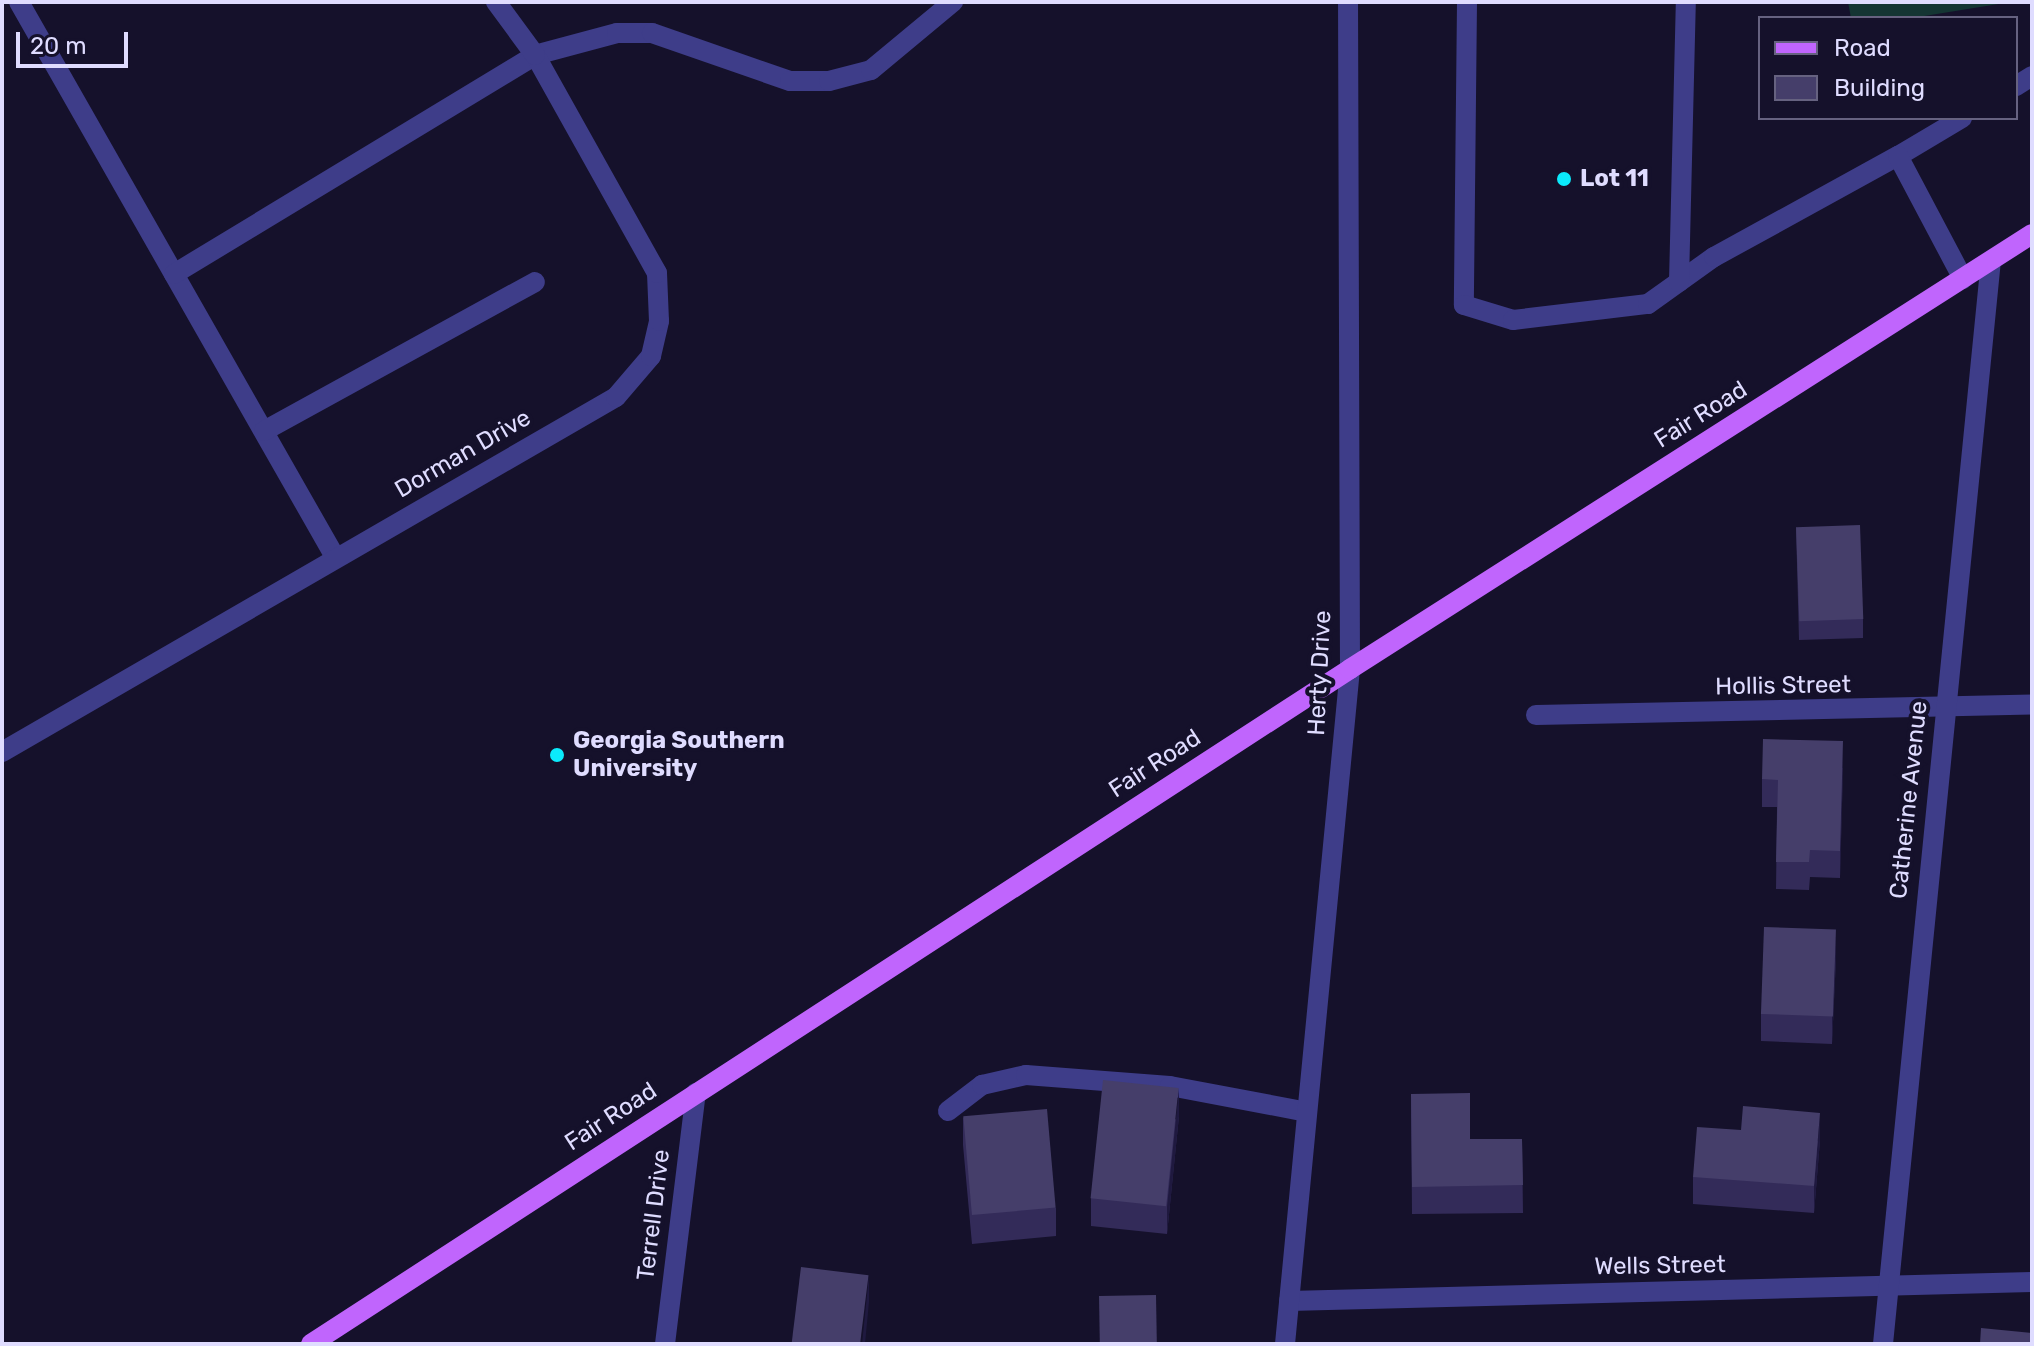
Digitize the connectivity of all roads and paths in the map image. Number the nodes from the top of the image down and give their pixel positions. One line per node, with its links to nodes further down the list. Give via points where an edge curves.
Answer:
1 (19, 2): 12 (street)
2 (496, 2): 7 (street, Dorman Drive)
3 (953, 2): 7 (street, via 871,70 829,81 790,81 652,33 617,33)
4 (1348, 2): 18 (street, Herty Drive)
5 (1467, 2): 15 (street, via 1464,305 1525,318 1648,304)
6 (1686, 2): 15 (street)
7 (535, 55): 12 (street); 17 (street, Dorman Drive, via 657,273 659,321 651,356 616,397)
8 (1959, 120): 9 (street)
9 (1898, 156): 13 (street); 15 (street, via 1714,257)
10 (2032, 234): 11 (main road, Fair Road)
11 (1991, 261): 13 (main road, Fair Road); 20 (street, Catherine Avenue)
12 (174, 274): 16 (street)
13 (1963, 279): 18 (main road, Fair Road)
14 (535, 282): 16 (street)
15 (1679, 282)
16 (264, 431): 17 (street)
17 (335, 557): 22 (street, Dorman Drive)
18 (1350, 669): 23 (main road, Fair Road); 25 (street, Herty Drive)
19 (2032, 705): 20 (street, Hollis Street)
20 (1944, 709): 21 (street, Hollis Street); 27 (street, Catherine Avenue)
21 (1536, 715)
22 (2, 752)
23 (696, 1093): 29 (main road, Fair Road); 30 (street, Terrell Drive)
24 (948, 1111): 25 (street, via 982,1085 1026,1075 1170,1086)
25 (1307, 1112): 28 (street, Herty Drive)
26 (2032, 1282): 27 (street, Wells Street)
27 (1888, 1286): 28 (street, Wells Street); 32 (street, Catherine Avenue)
28 (1289, 1301): 31 (street, Herty Drive)
29 (311, 1344)
30 (665, 1344)
31 (1285, 1344)
32 (1883, 1344)

